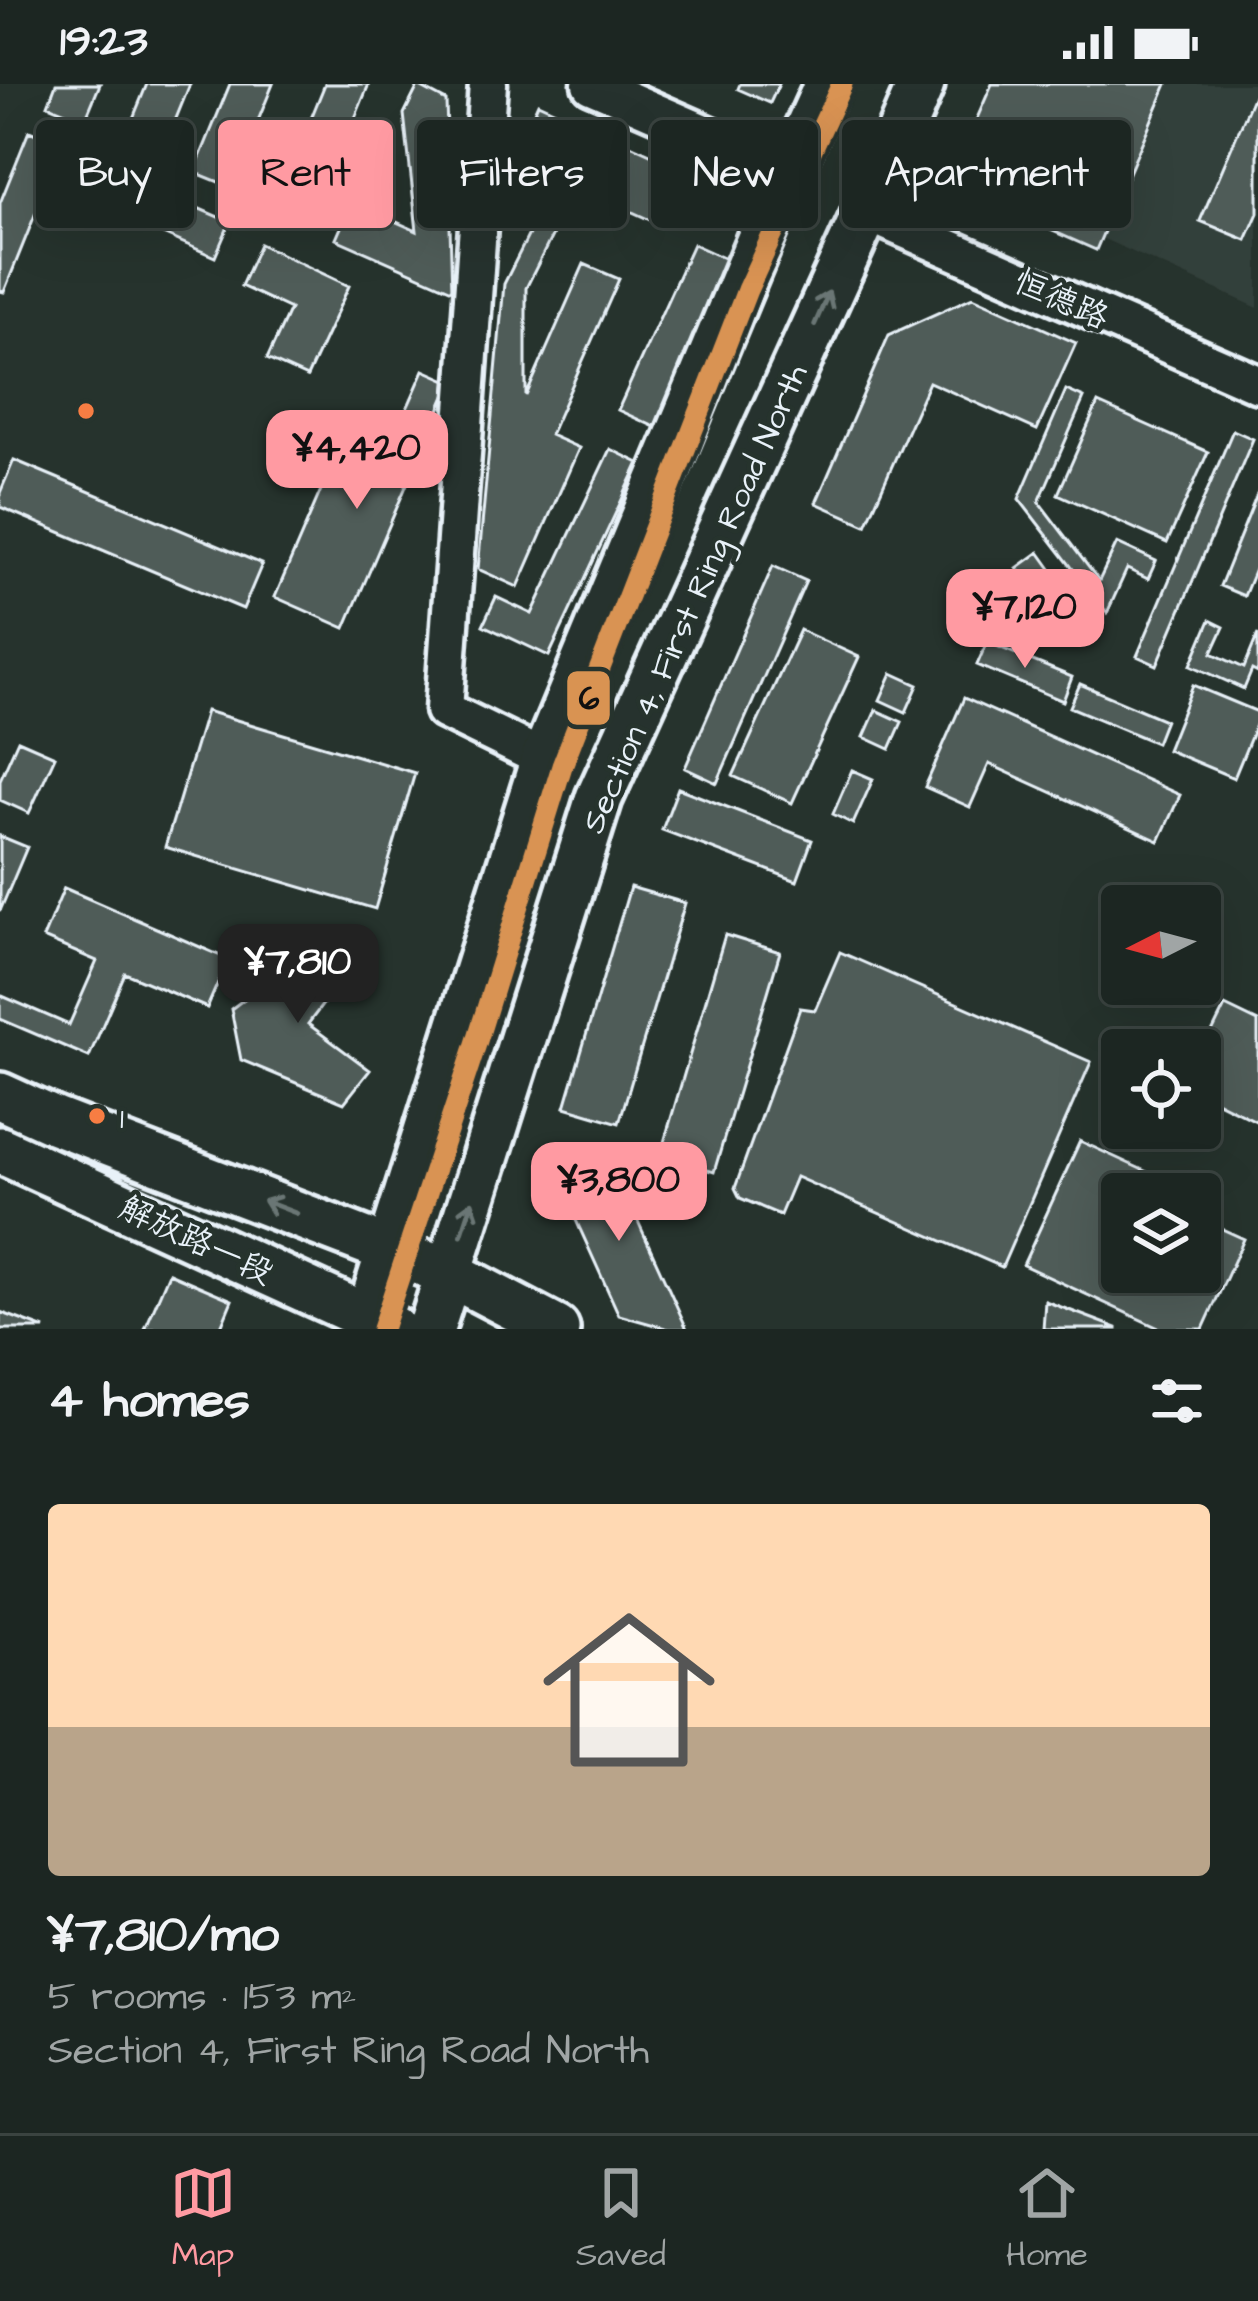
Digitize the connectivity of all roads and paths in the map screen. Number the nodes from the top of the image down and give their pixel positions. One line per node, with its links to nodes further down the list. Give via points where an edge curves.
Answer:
1 (488, 84): 12 (street, via 444,710)
2 (591, 84): 5 (street)
3 (828, 84): 6 (main road, Section 4, First Ring Road North)
4 (921, 84): 7 (main road, Section 4, First Ring Road North)
5 (674, 120)
6 (812, 120)
7 (906, 120)
8 (765, 228): 12 (main road, Section 4, First Ring Road North)
9 (859, 228): 16 (main road, Section 4, First Ring Road North, one-way to 9, via 599,798)
10 (902, 228): 11 (street, 恒德路)
11 (1258, 384)
12 (544, 759): 15 (main road, Section 4, First Ring Road North)
13 (0, 1096): 15 (main road, 解放路一段, one-way to 13)
14 (0, 1150): 17 (main road, 解放路一段)
15 (390, 1250): 16 (main road, 解放路一段); 17 (main road, Section 4, First Ring Road North)
16 (449, 1274): 18 (main road, Section 4, First Ring Road North); 19 (main road, 解放路一段)
17 (376, 1325)
18 (431, 1329)
19 (556, 1329)

